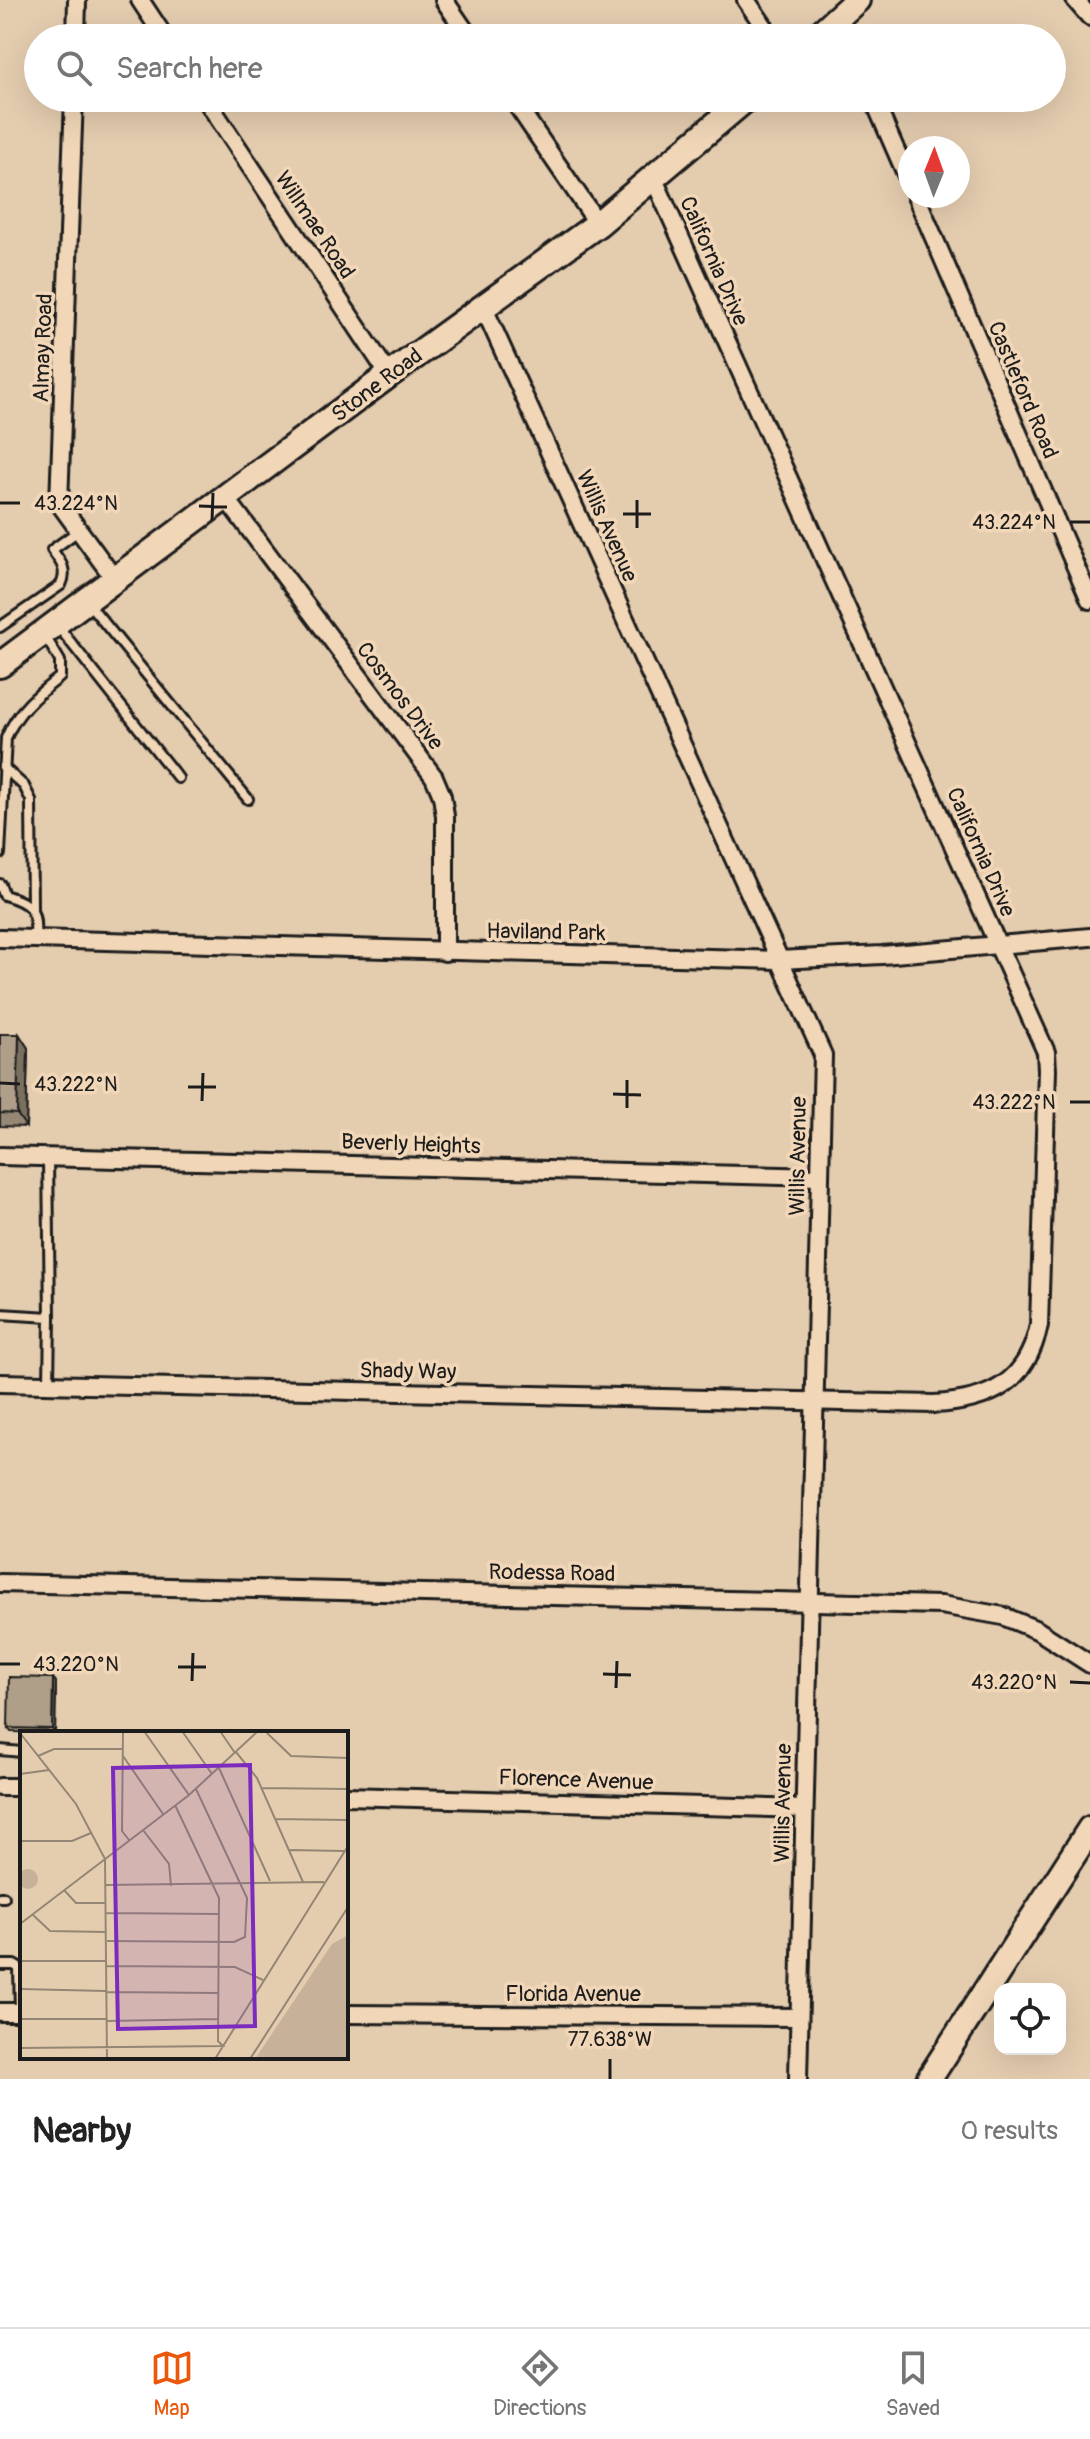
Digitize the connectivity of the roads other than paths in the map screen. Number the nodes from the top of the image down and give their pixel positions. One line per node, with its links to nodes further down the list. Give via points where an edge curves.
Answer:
1 (77, 0): 8 (street)
2 (140, 0): 9 (street)
3 (444, 0): 10 (street)
4 (746, 0): 11 (street)
5 (857, 0): 12 (street)
6 (1075, 0): 7 (street)
7 (1090, 17)
8 (76, 24)
9 (156, 24)
10 (460, 24)
11 (762, 24)
12 (845, 24)
13 (73, 112): 25 (street, Almay Road, via 59,503)
14 (214, 112): 23 (street, Willmae Road)
15 (522, 112): 21 (street)
16 (731, 112): 19 (street, Stone Road)
17 (879, 112): 18 (street)
18 (898, 155)
19 (654, 179): 21 (street, Stone Road); 41 (street, California Drive)
20 (921, 208): 27 (street, Castleford Road)
21 (598, 224): 22 (street, Stone Road)
22 (483, 306): 23 (street, Stone Road); 43 (street, Willis Avenue)
23 (389, 375): 24 (street, Stone Road)
24 (226, 498): 26 (street, Stone Road); 42 (street, Cosmos Drive, via 434,777 445,816)
25 (78, 531): 26 (street, Almay Road); 29 (lane, via 52,550 63,566 61,585)
26 (116, 581): 28 (street, Stone Road)
27 (1090, 600)
28 (87, 601): 30 (street, Stone Road); 34 (lane)
29 (0, 627)
30 (50, 628): 31 (street, Stone Road); 32 (lane, via 60,677 29,701 13,722); 33 (lane)
31 (0, 665)
32 (3, 767): 35 (lane); 37 (lane, via 31,800)
33 (178, 778)
34 (248, 799)
35 (0, 854)
36 (0, 884): 37 (lane, via 4,895)
37 (32, 908): 40 (lane)
38 (1090, 937): 41 (street, Haviland Park)
39 (0, 938): 40 (street, Haviland Park)
40 (35, 939): 42 (street, Haviland Park)
41 (998, 945): 43 (street, Haviland Park); 51 (street, California Drive, via 1046,1052 1035,1345 1005,1384 983,1397 960,1403)
42 (445, 952): 43 (street, Haviland Park)
43 (778, 960): 46 (street, Willis Avenue, via 823,1055)
44 (0, 1156): 45 (street, Beverly Heights)
45 (48, 1156): 46 (street, Beverly Heights); 48 (lane)
46 (820, 1177): 51 (street, Willis Avenue)
47 (0, 1314): 48 (lane)
48 (50, 1317): 50 (lane)
49 (0, 1383): 50 (street, Shady Way)
50 (49, 1384): 51 (street, Shady Way)
51 (814, 1403): 53 (street, Willis Avenue)
52 (0, 1583): 53 (street, Rodessa Road)
53 (810, 1601): 54 (street, Rodessa Road, via 976,1609 1020,1622); 58 (street, Willis Avenue)
54 (1090, 1664)
55 (0, 1750): 56 (lane)
56 (20, 1752)
57 (348, 1796): 58 (street, Florence Avenue)
58 (804, 1809): 63 (street, Willis Avenue)
59 (1090, 1829): 65 (street)
60 (0, 1965): 61 (lane, via 19,1968)
61 (20, 1990)
62 (348, 2014): 63 (street, Florida Avenue)
63 (799, 2017): 64 (street, Willis Avenue)
64 (798, 2079)
65 (929, 2079)

